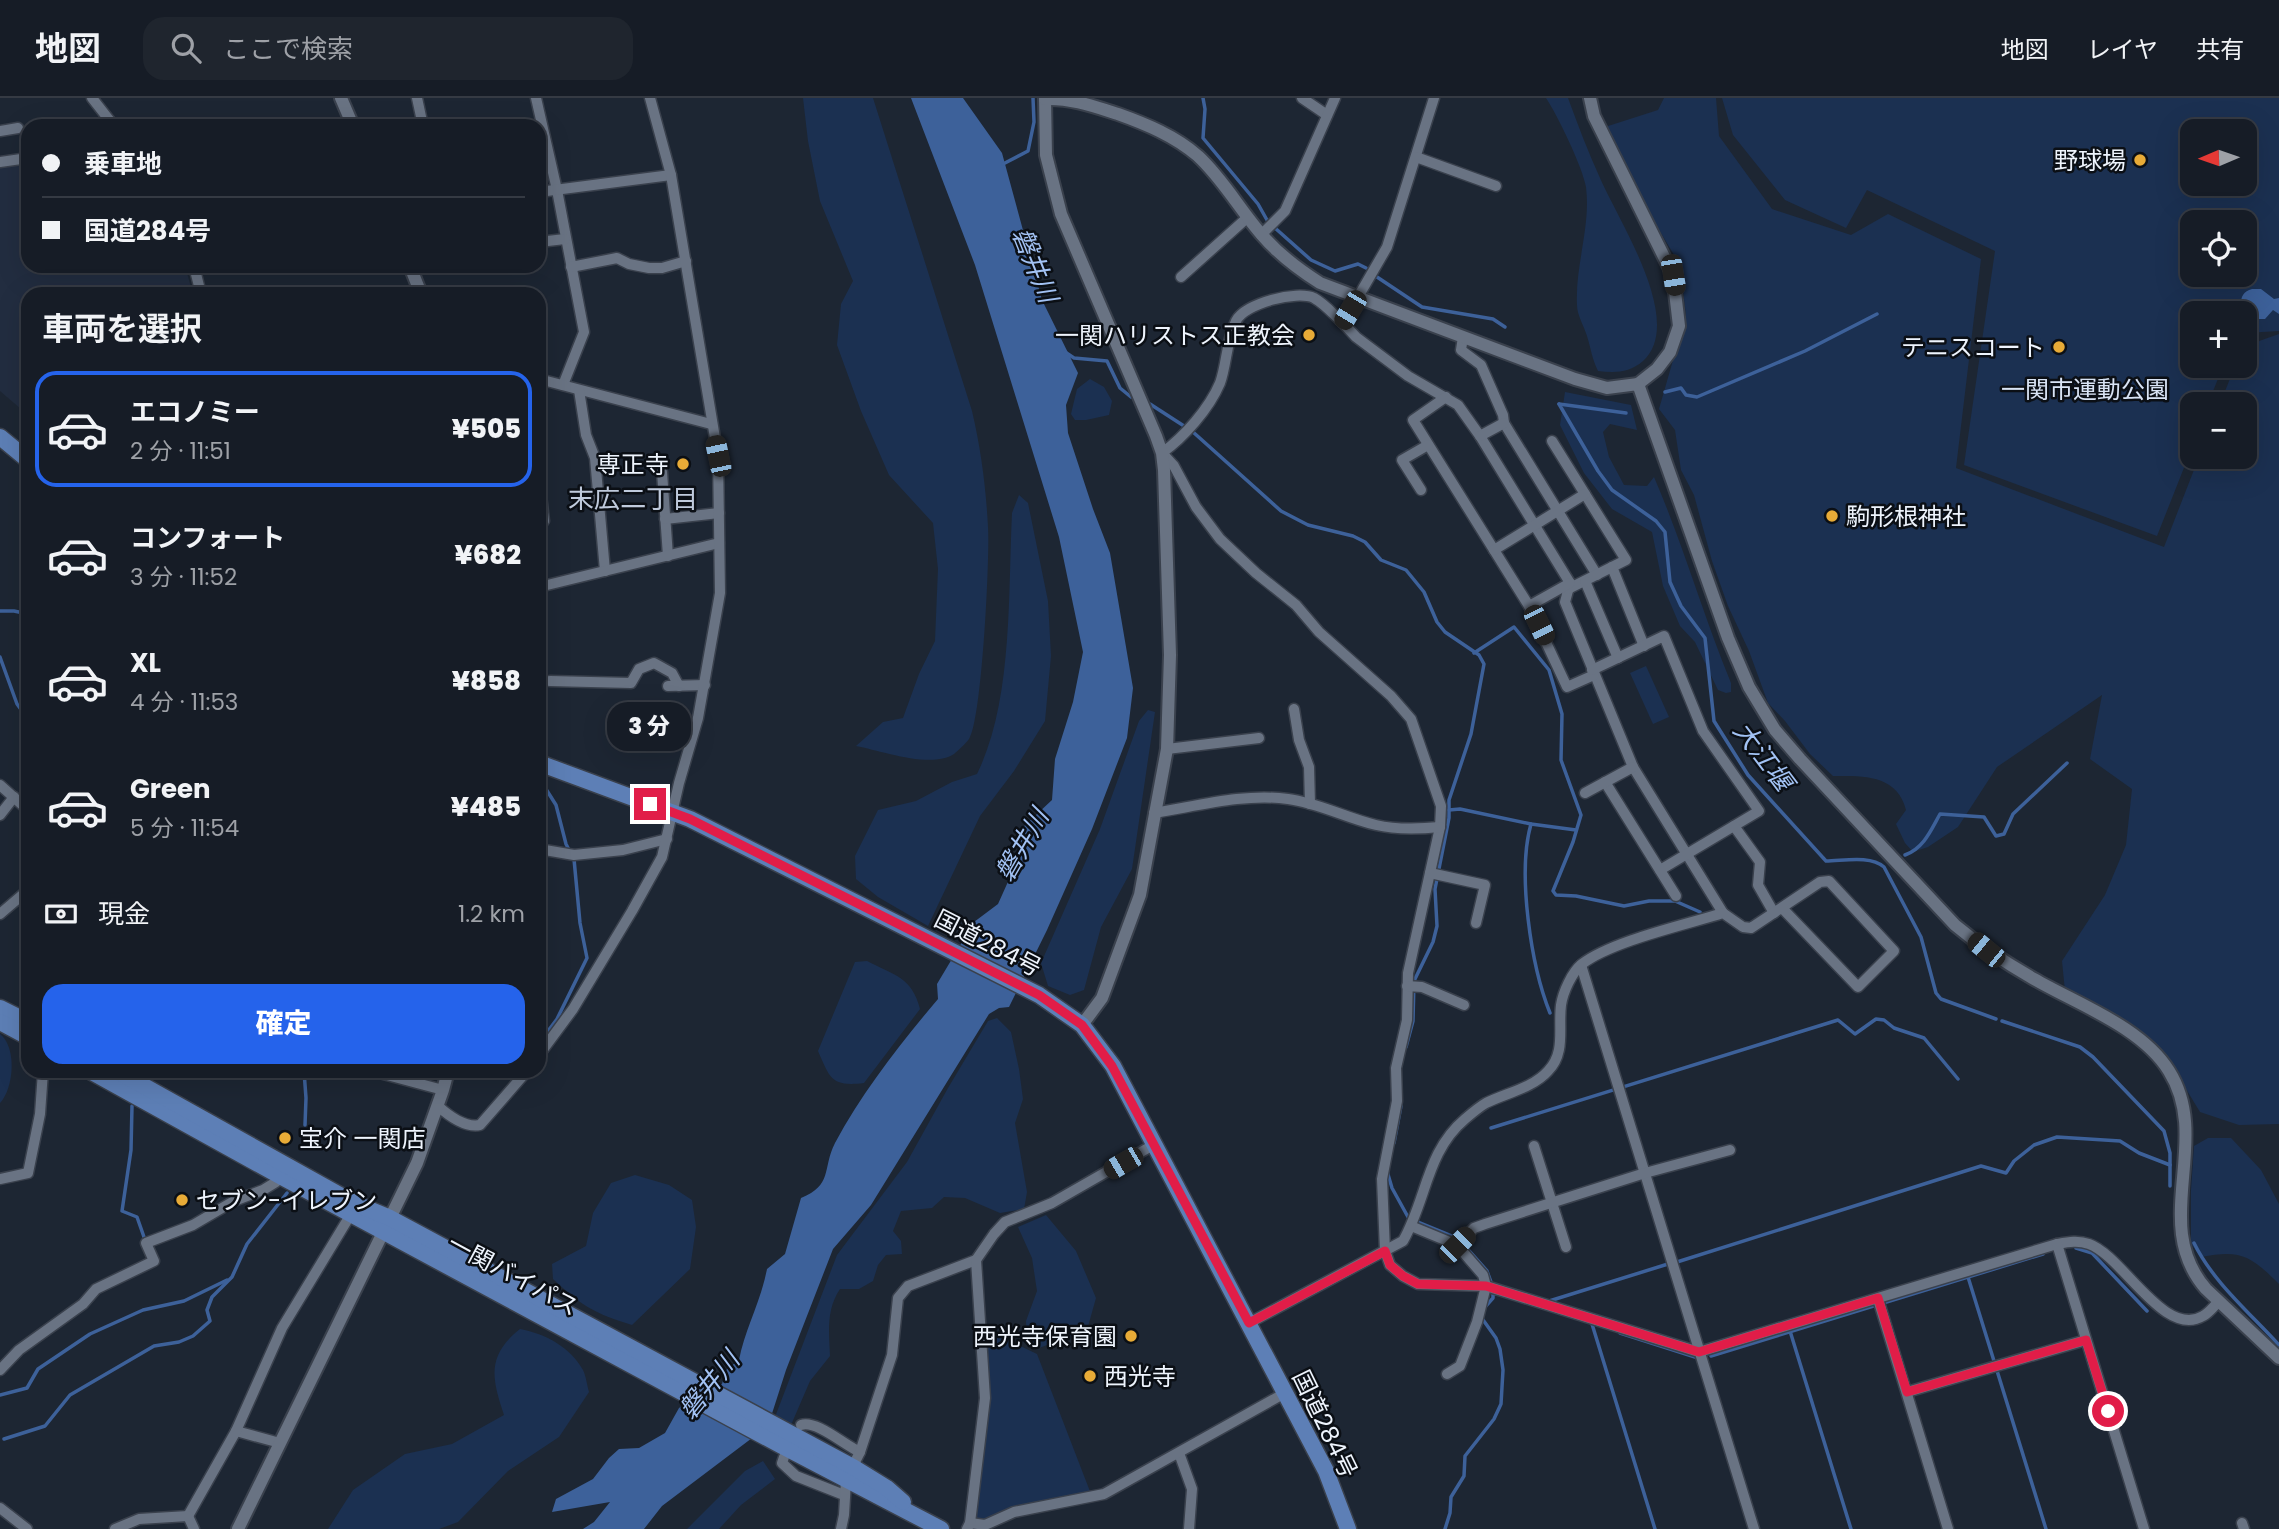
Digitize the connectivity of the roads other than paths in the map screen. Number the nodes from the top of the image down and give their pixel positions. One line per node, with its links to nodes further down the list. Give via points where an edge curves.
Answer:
1 (92, 98): 12 (street)
2 (341, 98): 13 (street)
3 (417, 98): 14 (street)
4 (536, 98): 15 (street)
5 (650, 98): 22 (street)
6 (1045, 98): 26 (street, via 1083,102 1136,120 1183,144); 47 (street, via 1046,155 1061,214)
7 (1302, 98): 11 (street)
8 (1335, 98): 11 (street)
9 (1434, 98): 19 (street)
10 (1590, 98): 37 (street, via 1600,128 1673,275 1679,326 1670,352)
11 (1327, 115): 27 (street, via 1285,211)
12 (108, 119)
13 (350, 119)
14 (422, 119)
15 (541, 119)
16 (18, 128): 17 (street)
17 (0, 131)
18 (546, 142): 24 (street)
19 (1416, 157): 23 (street); 33 (street, via 1387,247)
20 (21, 159): 21 (street)
21 (0, 162)
22 (671, 175): 24 (street); 30 (street)
23 (1496, 186)
24 (557, 190): 25 (street); 28 (street)
25 (546, 191)
26 (1248, 217): 27 (street); 32 (street)
27 (1261, 235): 33 (street, via 1287,262 1320,283)
28 (565, 239): 29 (street); 31 (street)
29 (546, 241)
30 (686, 261): 31 (street, via 649,268 617,258); 42 (street)
31 (571, 267): 38 (street, via 584,332)
32 (1181, 277)
33 (1358, 298): 34 (street); 35 (street)
34 (1343, 323): 40 (street, via 1408,376); 47 (street, via 1313,298 1300,296 1250,307 1237,317 1220,382 1208,405)
35 (1463, 337): 37 (street, via 1607,388); 41 (street, via 1461,350 1481,365)
36 (546, 381): 38 (street)
37 (1637, 384): 132 (street, via 1728,638 1749,687 1775,730 1955,925 1986,950 2124,1028 2169,1070 2181,1094 2186,1126 2183,1248 2196,1277)
38 (563, 386): 39 (street)
39 (579, 390): 42 (street); 60 (street, via 595,458)
40 (1446, 397): 43 (street, via 1458,405); 46 (street, via 1413,420)
41 (1504, 423): 43 (street); 52 (street)
42 (711, 424): 53 (street, via 718,456)
43 (1480, 436): 55 (street)
44 (0, 437): 48 (highway)
45 (1552, 441): 51 (street)
46 (1428, 445): 50 (street, via 1402,460); 57 (street)
47 (1162, 453): 73 (street, via 1170,655); 86 (street, via 1220,539 1296,605 1411,719 1441,806)
48 (21, 454)
49 (662, 472): 54 (street)
50 (1422, 490)
51 (1585, 494): 52 (street); 59 (street, via 1626,560)
52 (1558, 511): 55 (street); 61 (street)
53 (719, 513): 54 (street); 56 (street)
54 (665, 519): 58 (street)
55 (1535, 525): 57 (street); 64 (street)
56 (719, 543): 58 (street); 70 (street, via 720,593)
57 (1493, 550): 65 (street)
58 (668, 556): 60 (street)
59 (1612, 567): 61 (street); 66 (street)
60 (605, 571): 63 (street)
61 (1597, 575): 62 (street)
62 (1585, 581): 64 (street); 67 (street)
63 (546, 585)
64 (1569, 586): 65 (street); 68 (street, via 1565,602)
65 (1529, 606): 68 (street, via 1567,687)
66 (1644, 646): 67 (street); 85 (street, via 1664,636 1703,731 1759,811)
67 (1618, 658): 68 (street)
68 (1593, 673): 75 (street)
69 (550, 681): 70 (street, via 631,683 639,669 654,663 672,673 673,686)
70 (705, 685): 82 (street)
71 (1294, 709): 81 (street, via 1298,740 1309,767)
72 (1259, 738): 73 (street)
73 (1167, 749): 83 (street)
74 (546, 766): 82 (highway, 国道284号)
75 (1633, 766): 76 (street); 89 (street)
76 (1605, 782): 78 (street); 90 (street)
77 (0, 785): 79 (street)
78 (1585, 793)
79 (14, 797): 80 (street); 84 (street)
80 (21, 804)
81 (1310, 804): 83 (street, via 1255,797); 86 (street, via 1376,825)
82 (673, 812): 87 (street); 104 (highway, 国道284号, via 1039,995)
83 (1154, 813): 104 (street, via 1140,895 1102,998)
84 (0, 816)
85 (1734, 826): 89 (street); 94 (street, via 1760,862 1758,885)
86 (1440, 827): 91 (street)
87 (667, 839): 88 (street, via 574,855); 106 (street, via 632,911)
88 (546, 850)
89 (1688, 855): 90 (street); 95 (street)
90 (1660, 870): 93 (street)
91 (1430, 873): 97 (street, via 1485,886); 99 (street)
92 (21, 896): 96 (street)
93 (1675, 896)
94 (1778, 911): 94 (street, via 1858,987 1894,951 1829,881 1820,882); 95 (street, via 1751,928)
95 (1723, 913): 98 (street, via 1610,948)
96 (0, 914)
97 (1476, 923)
98 (1581, 965): 118 (street); 124 (street, via 1562,994 1560,1050 1549,1071 1484,1104 1447,1137 1433,1161)
99 (1408, 986): 100 (street, via 1422,987); 128 (street, via 1407,1020 1396,1068 1397,1101 1382,1179)
100 (1464, 1005)
101 (0, 1008): 102 (highway)
102 (21, 1018)
103 (0, 1023): 105 (highway)
104 (1082, 1025): 115 (highway, 国道284号, via 1112,1066)
105 (21, 1034)
106 (546, 1046)
107 (43, 1078): 120 (street, via 28,1173)
108 (103, 1078): 119 (highway, 一関バイパス)
109 (129, 1078): 123 (highway, 一関バイパス)
110 (398, 1078): 113 (street)
111 (446, 1078): 113 (street)
112 (521, 1078): 114 (street, via 480,1125 472,1127)
113 (443, 1090): 114 (street)
114 (438, 1106): 123 (street)
115 (1155, 1144): 129 (street, via 1052,1203 1005,1222); 133 (highway, 国道284号)
116 (1534, 1146): 121 (street)
117 (1730, 1150): 118 (street)
118 (1645, 1174): 121 (street); 135 (street)
119 (280, 1176): 122 (highway, 一関バイパス); 137 (street, via 263,1190 146,1243 154,1261 96,1289)
120 (0, 1179)
121 (1552, 1203): 126 (street, via 1474,1228); 127 (street)
122 (351, 1214): 123 (highway, 一関バイパス); 141 (street, via 282,1328)
123 (387, 1225): 142 (highway, 一関バイパス); 143 (street)
124 (1411, 1226): 126 (street); 128 (street, via 1403,1241)
125 (2057, 1244): 131 (street); 132 (street, via 2093,1245 2179,1320 2204,1315); 134 (street)
126 (1457, 1245): 130 (street, via 1483,1275)
127 (1566, 1247)
128 (1385, 1251): 130 (street, via 1390,1265 1418,1284); 133 (street)
129 (976, 1260): 145 (street, via 908,1286 898,1298 892,1355); 148 (street, via 985,1398)
130 (1486, 1286): 135 (street); 138 (street, via 1460,1366)
131 (1878, 1298): 135 (street); 139 (street)
132 (2219, 1301): 136 (street)
133 (1249, 1323): 140 (highway, 国道284号)
134 (2086, 1340): 139 (street); 159 (street)
135 (1699, 1352): 157 (street)
136 (2279, 1358)
137 (0, 1370)
138 (1447, 1374)
139 (1907, 1392): 158 (street)
140 (1285, 1393): 144 (street); 156 (highway, 国道284号, via 1326,1471)
141 (236, 1431): 143 (street); 147 (street)
142 (789, 1440): 145 (highway, 一関バイパス); 145 (street, via 807,1423 820,1428)
143 (280, 1443): 152 (street)
144 (1179, 1454): 148 (street, via 1104,1494); 155 (street, via 1192,1489)
145 (850, 1473): 153 (street); 154 (highway, 一関バイパス)
146 (0, 1508): 149 (street)
147 (188, 1516): 150 (street, via 139,1519); 151 (street)
148 (968, 1526)
149 (27, 1529)
150 (115, 1529)
151 (194, 1529)
152 (238, 1529)
153 (841, 1529)
154 (941, 1529)
155 (1189, 1529)
156 (1348, 1529)
157 (1754, 1529)
158 (1948, 1529)
159 (2144, 1529)

